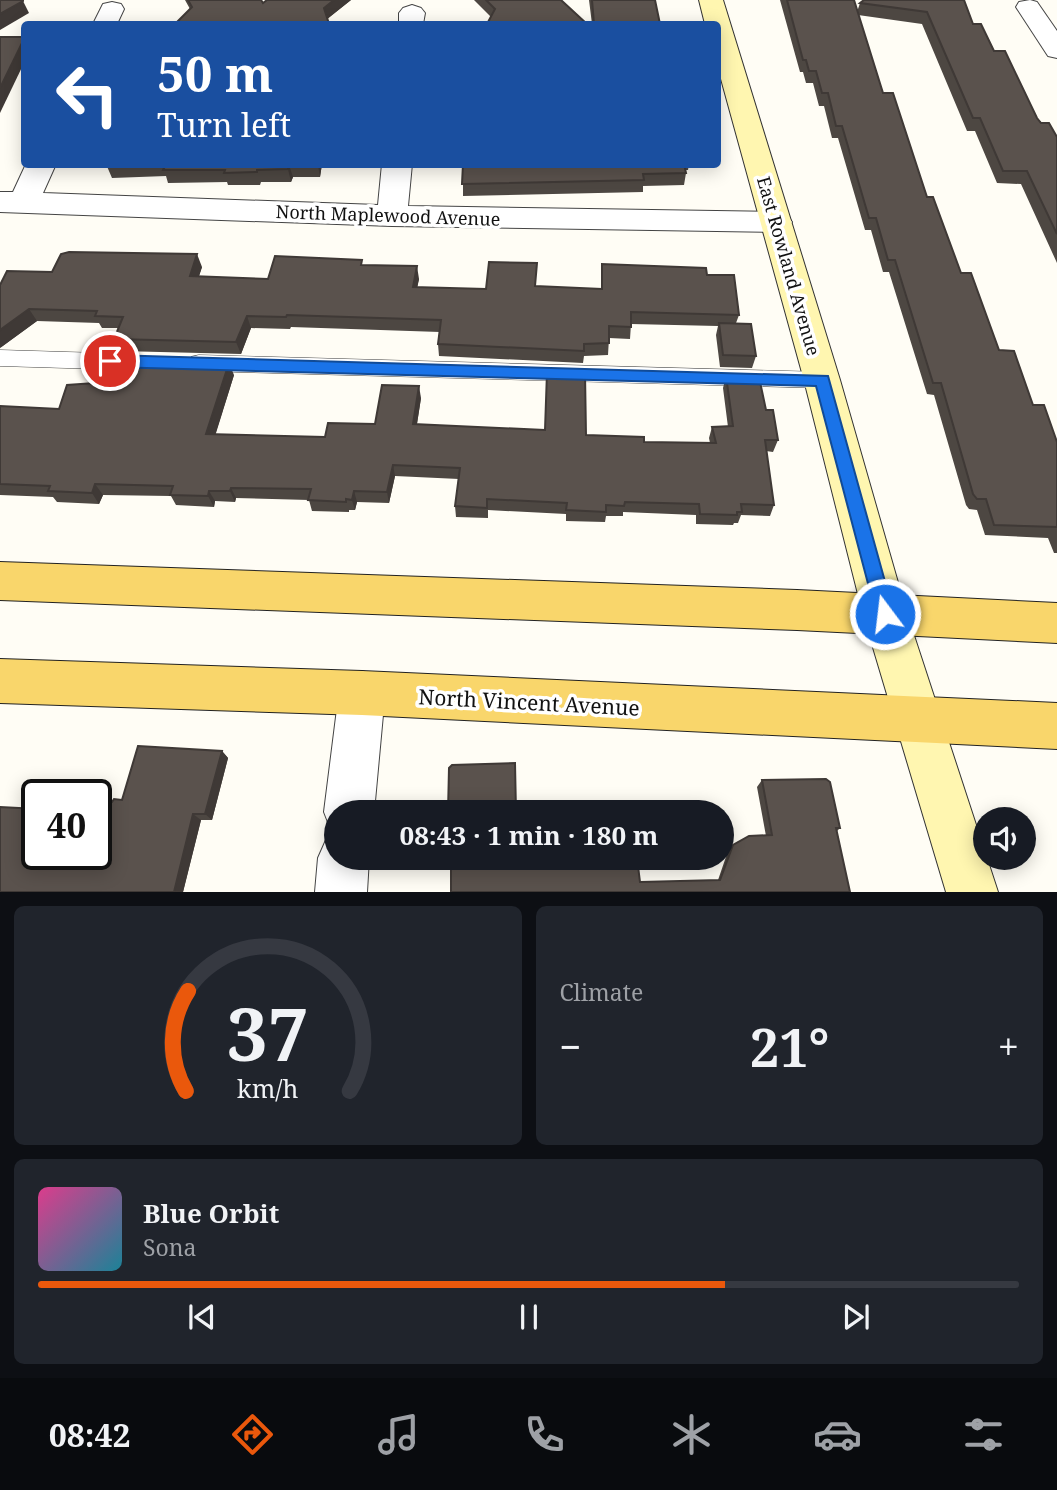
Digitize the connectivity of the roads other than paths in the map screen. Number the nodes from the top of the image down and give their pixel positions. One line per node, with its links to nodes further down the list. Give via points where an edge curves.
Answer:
1 (711, 0): 3 (street, East Rowland Avenue)
2 (1028, 8): 5 (street)
3 (717, 21)
4 (721, 34): 10 (street, East Rowland Avenue)
5 (1057, 50)
6 (38, 168): 8 (street)
7 (397, 168): 9 (street)
8 (12, 202): 9 (street, North Maplewood Avenue)
9 (392, 216): 10 (street, North Maplewood Avenue)
10 (776, 222): 14 (street, East Rowland Avenue)
11 (0, 358): 12 (lane)
12 (153, 362)
13 (181, 363): 14 (lane)
14 (822, 380): 16 (street, East Rowland Avenue)
15 (0, 581): 16 (main road)
16 (885, 614): 17 (main road); 20 (street, East Rowland Avenue)
17 (1057, 624)
18 (0, 681): 19 (main road, North Vincent Avenue)
19 (362, 693): 20 (main road, North Vincent Avenue); 22 (street)
20 (920, 720): 21 (main road, North Vincent Avenue); 25 (street, East Rowland Avenue)
21 (1057, 726)
22 (350, 800)
23 (344, 870): 24 (street)
24 (341, 891)
25 (972, 891)

